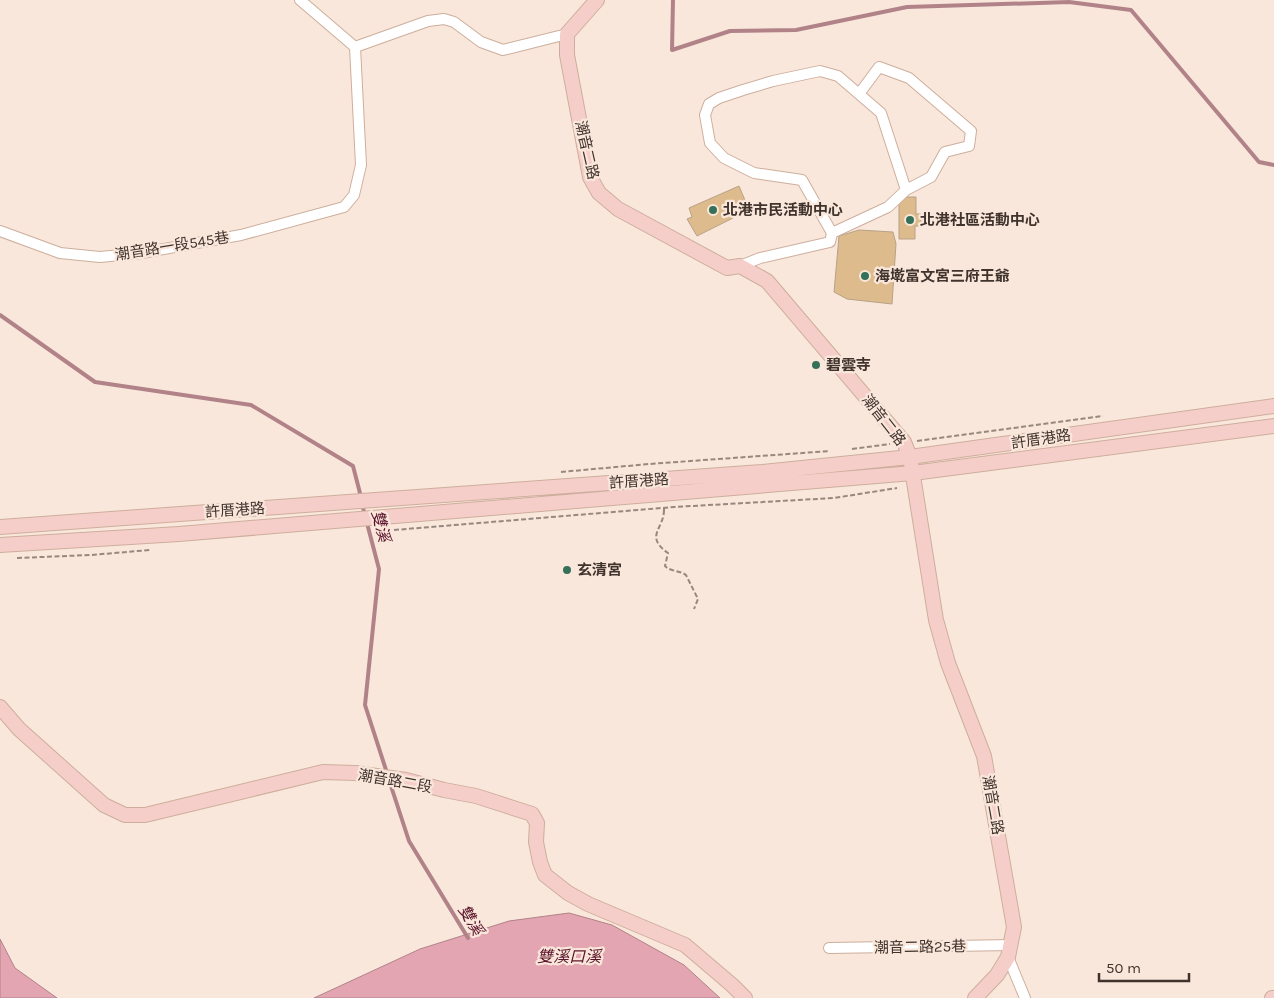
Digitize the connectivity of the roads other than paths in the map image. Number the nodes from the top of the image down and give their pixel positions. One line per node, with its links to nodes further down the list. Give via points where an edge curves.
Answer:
1 (300, 0): 4 (street)
2 (598, 0): 3 (street)
3 (567, 34): 4 (street, via 503,50 481,42 460,25 444,19 428,21); 9 (street, 潮音二路, via 567,55 590,177 599,193 618,209 727,268)
4 (355, 47): 7 (street, 潮音路一段545巷, via 361,165 354,195 344,207 241,235 142,253 100,257 60,253)
5 (859, 94): 6 (street, via 881,113); 6 (street, via 879,67 909,78 971,131 969,146 945,152 932,177); 8 (street, via 838,76 820,71 719,98 709,104 705,115 710,143 724,158 754,173 802,180)
6 (906, 190): 8 (street, via 888,208)
7 (0, 231)
8 (832, 234): 9 (street, via 830,242 760,258)
9 (740, 266): 12 (street, 潮音二路, via 767,281 904,442)
10 (1274, 406): 12 (street, 許厝港路)
11 (1274, 426): 13 (street, 許厝港路)
12 (910, 457): 13 (street, 潮音二路); 14 (street, 許厝港路, via 762,472)
13 (914, 473): 15 (street, 許厝港路, via 180,534); 18 (street, 潮音二路, via 936,620 948,664 984,756 1014,927)
14 (0, 527)
15 (0, 544)
16 (0, 707): 19 (street, 潮音路二段, via 18,730 104,805 124,814 145,815 323,772 406,780 476,796 532,814 537,823 536,842 545,875 588,904 685,945)
17 (829, 948): 18 (street, 潮音二路25巷)
18 (1010, 951): 20 (street, via 997,975); 21 (street)
19 (745, 998)
20 (975, 998)
21 (1025, 998)

